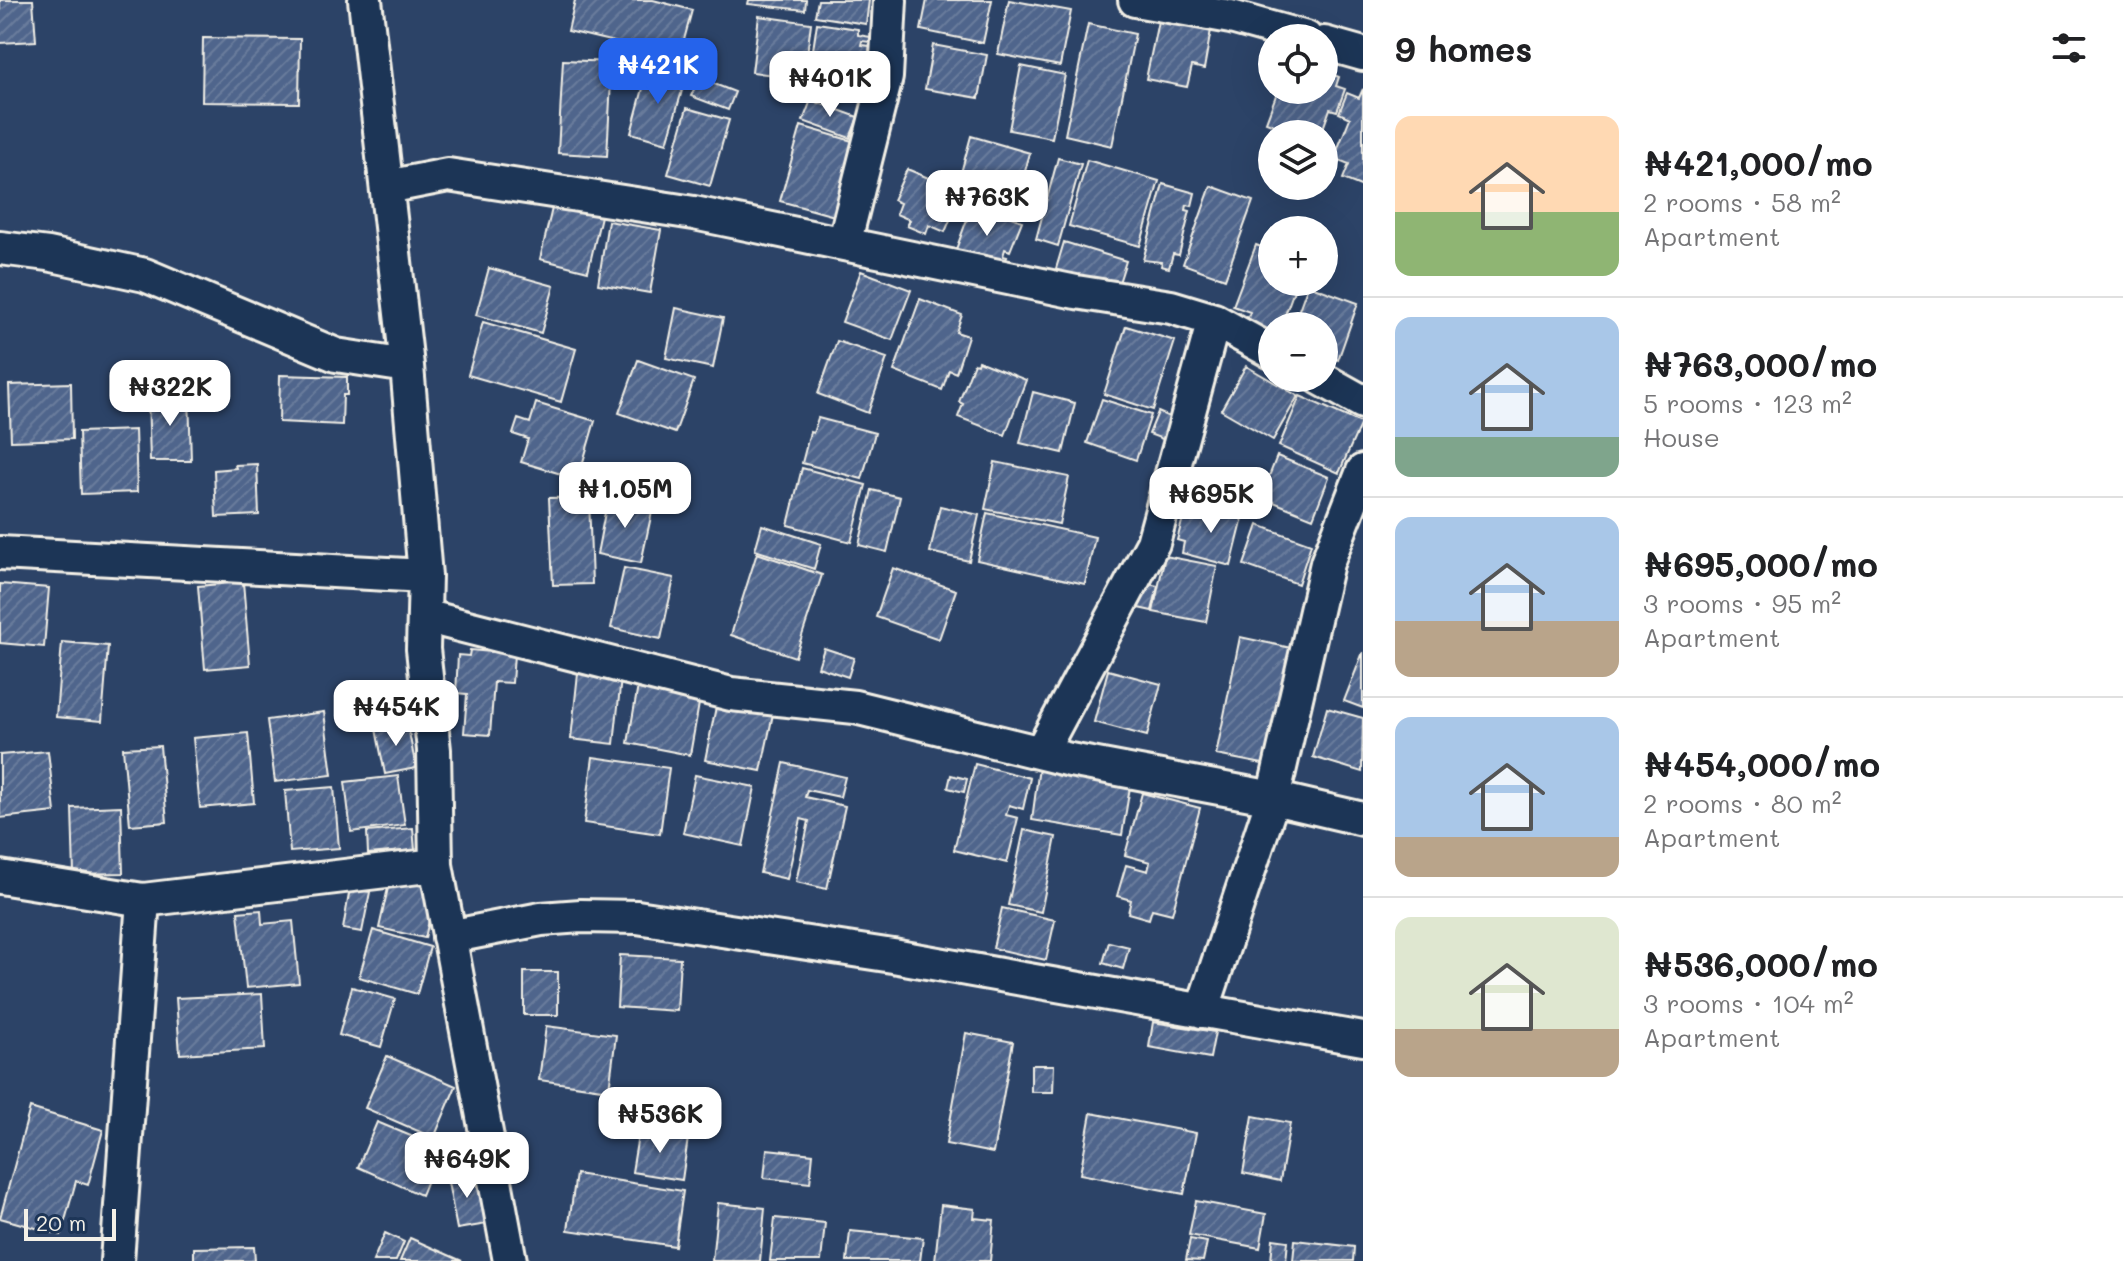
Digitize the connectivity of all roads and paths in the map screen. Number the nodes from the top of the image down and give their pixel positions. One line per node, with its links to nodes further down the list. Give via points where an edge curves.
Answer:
1 (365, 0): 7 (street)
2 (890, 0): 8 (street, via 886,77)
3 (1135, 0): 4 (street)
4 (1258, 25)
5 (1338, 47): 6 (street)
6 (1363, 54)
7 (387, 187): 8 (street, via 448,175 694,213); 12 (street)
8 (844, 244): 10 (street, via 1171,307)
9 (0, 248): 12 (street, via 145,275 336,355)
10 (1214, 320): 11 (street); 19 (street, via 1153,543)
11 (1258, 344)
12 (407, 366): 17 (street)
13 (1338, 388): 14 (street)
14 (1363, 402)
15 (1363, 471): 20 (street, via 1327,563)
16 (0, 553): 17 (street)
17 (425, 576): 18 (street)
18 (424, 616): 19 (street, via 731,694 855,707); 22 (street)
19 (1041, 752): 20 (street)
20 (1273, 798): 21 (street); 26 (street)
21 (1363, 819)
22 (436, 865): 24 (street); 25 (street)
23 (0, 877): 24 (street)
24 (143, 900): 28 (street)
25 (449, 937): 26 (street, via 541,919 637,917); 29 (street)
26 (1202, 1011): 27 (street)
27 (1363, 1039)
28 (117, 1261)
29 (510, 1261)

